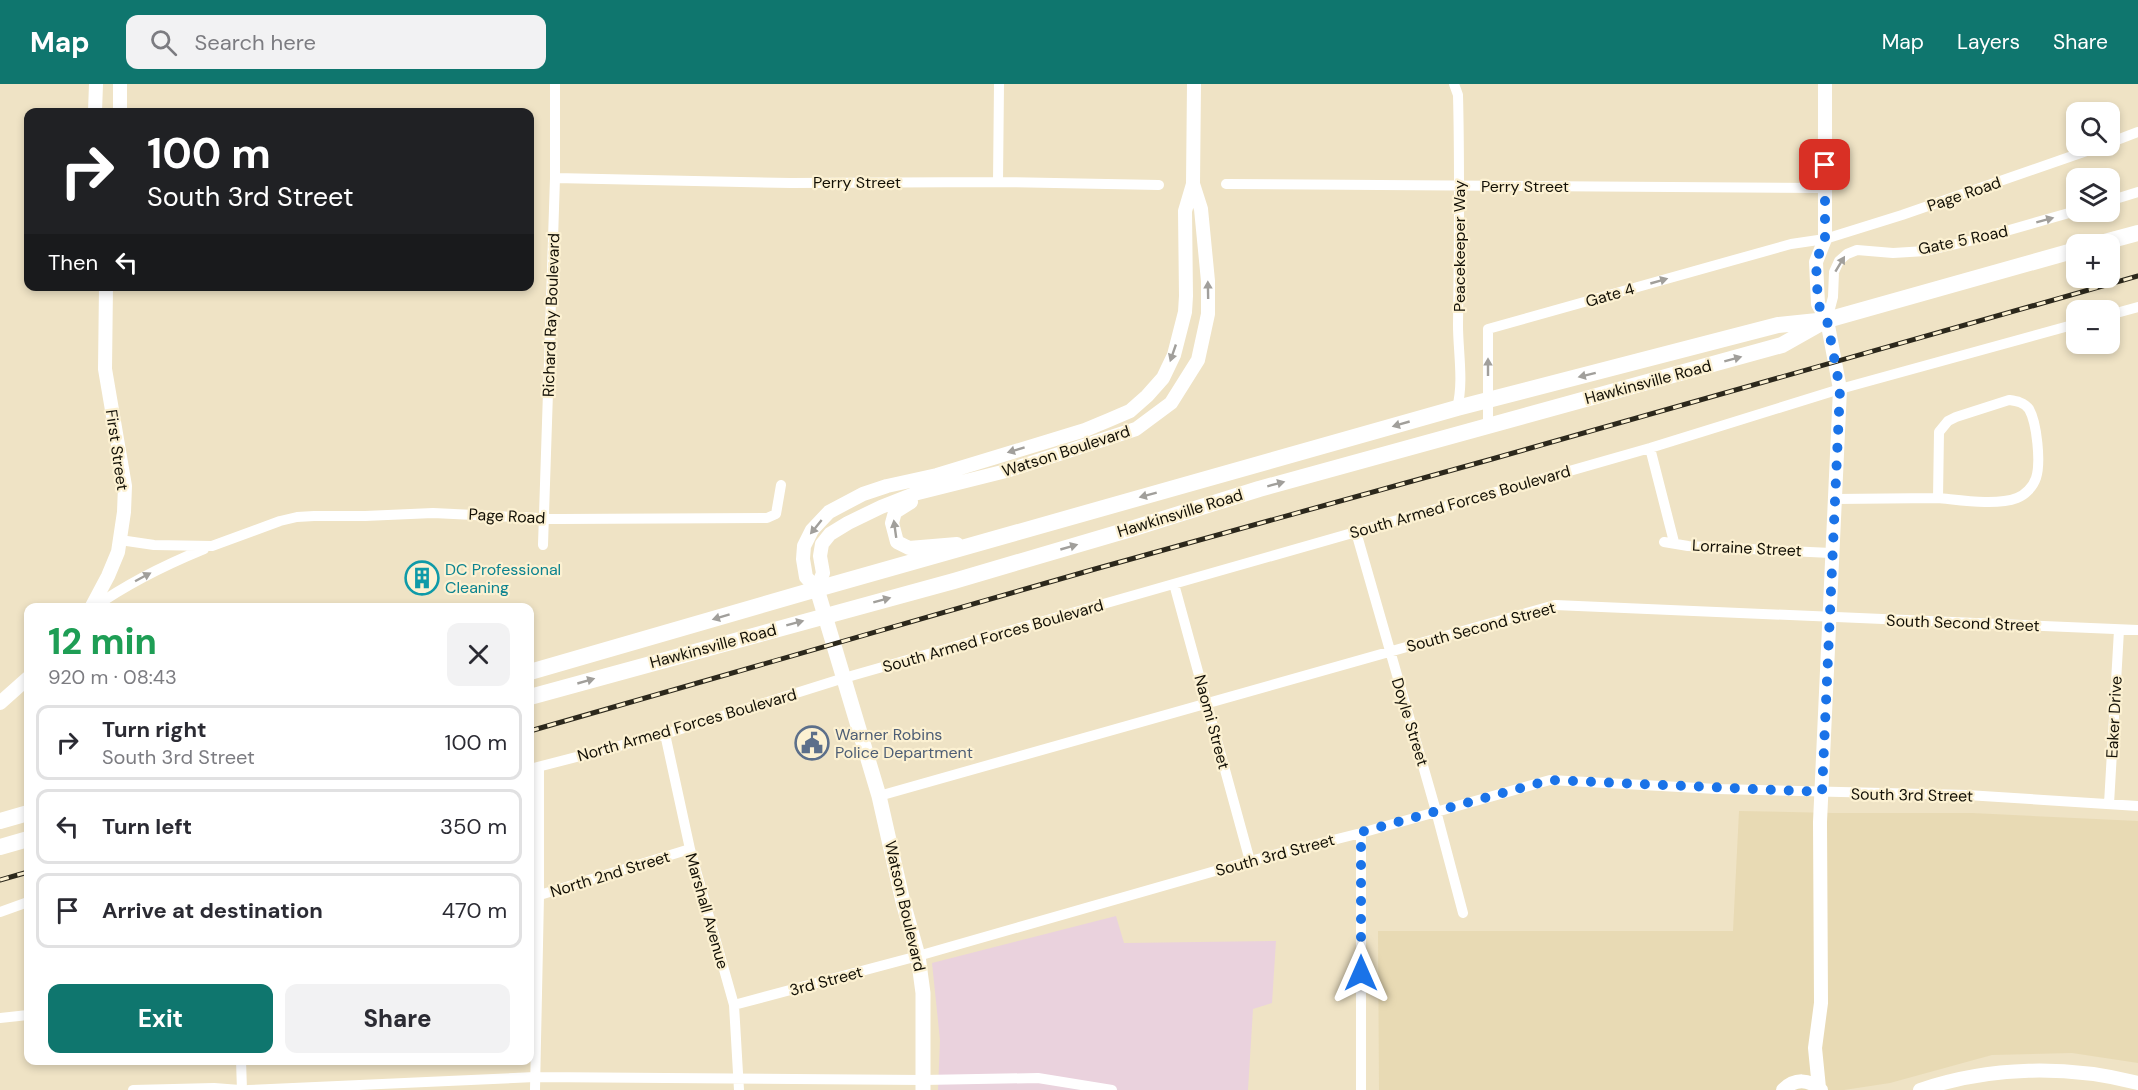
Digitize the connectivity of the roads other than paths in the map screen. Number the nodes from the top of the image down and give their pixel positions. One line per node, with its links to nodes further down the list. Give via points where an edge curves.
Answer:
1 (96, 84): 8 (street)
2 (120, 84): 9 (street)
3 (555, 84): 13 (street, Richard Ray Boulevard)
4 (999, 84): 14 (street)
5 (1194, 84): 15 (street, Watson Boulevard)
6 (1454, 84): 18 (street, Peacekeeper Way, via 1458,95)
7 (1825, 84): 19 (street)
8 (95, 108)
9 (120, 108)
10 (2138, 132): 11 (street)
11 (2120, 139)
12 (2072, 156): 24 (street, Page Road)
13 (555, 177): 14 (street, Perry Street, via 791,183); 41 (street, Richard Ray Boulevard)
14 (998, 182): 17 (street, Perry Street)
15 (1193, 184): 38 (street, Watson Boulevard, one-way to 15, via 1136,429 1171,403 1198,360 1208,314 1201,209); 49 (street, Watson Boulevard, one-way to 49, via 1185,211 1185,312 1174,355 1163,378 1147,396 1130,411 1085,430 937,475 887,486 829,512 812,530 804,546 806,577)
16 (1226, 184): 18 (street, Perry Street)
17 (1158, 185)
18 (1459, 186): 19 (street, Perry Street); 34 (street, Peacekeeper Way, via 1461,395)
19 (1825, 188): 24 (street)
20 (2138, 192): 21 (street)
21 (2120, 198)
22 (2066, 214): 30 (street, Gate 5 Road, one-way to 22, via 1834,272 1847,254 1857,250 1926,251)
23 (2138, 233): 25 (main road)
24 (1825, 238): 30 (street, via 1816,262 1818,304); 33 (street, Gate 4, one-way to 24, via 1488,329 1791,244)
25 (2120, 238)
26 (2066, 253): 30 (main road, Hawkinsville Road)
27 (106, 291): 44 (street, First Street, via 105,369 125,486)
28 (2138, 307): 29 (street)
29 (2120, 312)
30 (1827, 320): 32 (street); 33 (main road, Hawkinsville Road, one-way to 33, via 1778,325); 35 (main road, Hawkinsville Road, one-way to 30, via 1782,345)
31 (2066, 327): 32 (street, South Armed Forces Boulevard)
32 (1840, 389): 36 (street, South Armed Forces Boulevard); 40 (street)
33 (1488, 400): 34 (main road, Hawkinsville Road); 35 (street, Gate 4)
34 (1457, 408): 43 (main road, Hawkinsville Road, one-way to 43)
35 (1488, 426): 52 (main road, Hawkinsville Road, one-way to 35)
36 (1650, 448): 42 (street, South Armed Forces Boulevard); 47 (street, Lorraine Street, via 1669,542)
37 (781, 485): 41 (street, Page Road, via 776,514 766,518)
38 (943, 487): 43 (street, one-way to 38, via 917,549 897,542 892,523 895,512); 49 (street, Watson Boulevard, via 881,507 830,534 822,544 823,573)
39 (1938, 498): 39 (street, via 1998,501 2017,498 2028,491 2036,479 2038,453 2032,418 2023,403 2009,400 1948,421 1939,432); 40 (street)
40 (1835, 500): 47 (street)
41 (544, 518): 45 (street, Richard Ray Boulevard); 46 (street, Page Road, via 433,513 297,517)
42 (1356, 532): 48 (street, South Armed Forces Boulevard); 56 (street, Doyle Street)
43 (1003, 536): 49 (main road, Hawkinsville Road)
44 (120, 540): 46 (street, Page Road); 50 (street, First Street)
45 (543, 545)
46 (212, 546): 51 (street, Page Road, one-way to 46, via 166,564)
47 (1832, 552): 53 (street)
48 (1174, 584): 58 (street, South Armed Forces Boulevard); 62 (street, Naomi Street)
49 (817, 589): 52 (main road, Watson Boulevard); 57 (main road, Hawkinsville Road, one-way to 57)
50 (94, 603)
51 (99, 603)
52 (825, 615): 58 (main road, Watson Boulevard); 60 (main road, Hawkinsville Road, one-way to 52)
53 (1830, 618): 54 (street, South Second Street); 56 (street, South Second Street, via 1555,605); 65 (street)
54 (2120, 630): 55 (street, South Second Street); 67 (street, Eaker Drive)
55 (2138, 630)
56 (1389, 652): 62 (street, South Second Street); 69 (street, Doyle Street)
57 (534, 671)
58 (844, 678): 63 (street, North Armed Forces Boulevard); 66 (main road, Watson Boulevard)
59 (24, 682): 61 (street)
60 (534, 696)
61 (0, 703)
62 (1207, 705): 66 (street, South Second Street); 76 (street, Naomi Street)
63 (665, 734): 64 (street, North Armed Forces Boulevard); 75 (street, Marshall Avenue)
64 (534, 768): 77 (street)
65 (1822, 792): 67 (street, South 3rd Street, via 1967,795); 69 (street, South 3rd Street, via 1550,780); 86 (street, via 1821,1002)
66 (879, 796): 81 (main road, Watson Boulevard)
67 (2109, 804): 68 (street, South 3rd Street)
68 (2138, 806)
69 (1436, 811): 72 (street, South 3rd Street); 80 (street, Doyle Street)
70 (24, 814): 71 (main road)
71 (0, 821)
72 (1361, 832): 76 (street, South 3rd Street); 100 (street)
73 (24, 840): 74 (main road)
74 (0, 847)
75 (690, 849): 77 (street, North 2nd Street); 82 (street, Marshall Avenue)
76 (1250, 861): 81 (street, South 3rd Street)
77 (534, 897)
78 (24, 903): 79 (street)
79 (0, 912)
80 (1463, 913)
81 (918, 956): 82 (street, 3rd Street); 92 (main road, Watson Boulevard, via 923,993)
82 (734, 1005): 89 (street, Marshall Avenue)
83 (24, 1015): 85 (street)
84 (534, 1016): 88 (street)
85 (0, 1018)
86 (1815, 1048): 90 (street); 93 (street)
87 (242, 1065): 95 (street)
88 (535, 1077): 89 (street); 96 (street); 97 (street)
89 (739, 1077): 92 (street); 98 (street, Marshall Avenue)
90 (1797, 1081): 93 (street); 101 (street)
91 (2138, 1083): 102 (street, via 2058,1071 2022,1071 1972,1077)
92 (923, 1085): 99 (street, via 1038,1078)
93 (1820, 1089)
94 (133, 1090): 95 (street)
95 (241, 1090)
96 (248, 1090)
97 (535, 1090)
98 (739, 1090)
99 (1112, 1090)
100 (1361, 1090)
101 (1783, 1090)
102 (1920, 1090)

